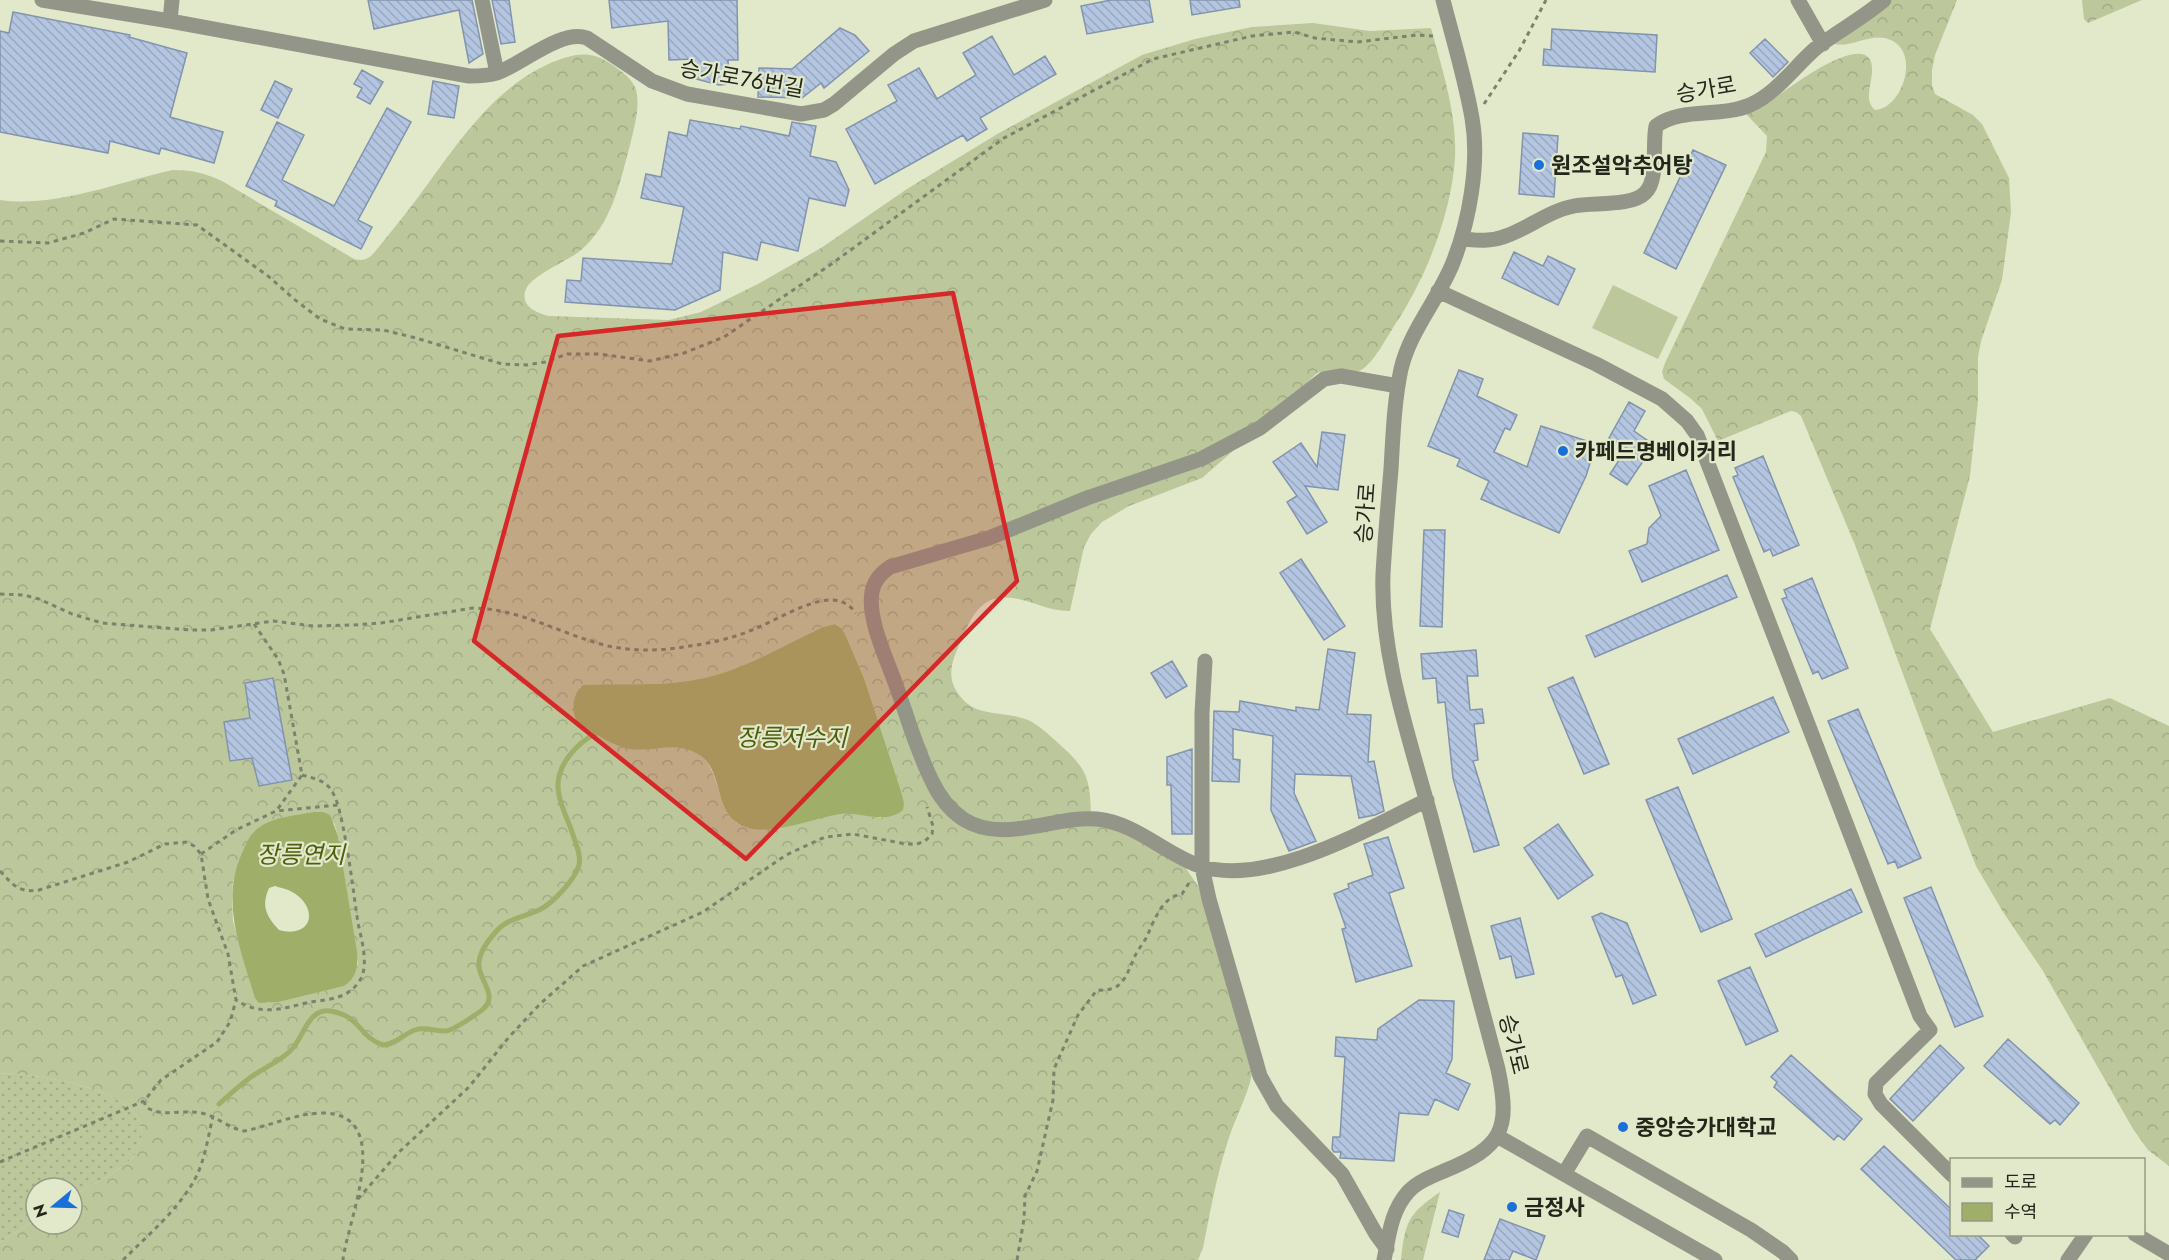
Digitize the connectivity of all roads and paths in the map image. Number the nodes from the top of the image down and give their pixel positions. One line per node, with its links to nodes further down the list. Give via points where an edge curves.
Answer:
1 (42, 0): 9 (street, 승가로76번길)
2 (172, 0): 9 (street)
3 (482, 0): 12 (street)
4 (1046, 0): 12 (street, 승가로76번길, via 914,41 834,105 813,113 738,105 670,89 580,35 563,39)
5 (1443, 0): 13 (street, 승가로)
6 (1546, 0): 13 (path, via 1519,51)
7 (1798, 0): 11 (street)
8 (1884, 0): 11 (street, 승가로)
9 (170, 21): 12 (street, 승가로76번길, via 451,74)
10 (1433, 36): 15 (path, via 1357,42 1294,33 1263,35 1153,58 1004,138 724,337 650,361 567,354 527,365 502,364 383,330 345,329 320,319 197,225 114,219 48,243)
11 (1823, 44): 14 (street, 승가로, via 1771,92 1750,105 1672,118 1656,126 1651,186 1639,198 1572,206 1503,237)
12 (497, 73)
13 (1472, 120): 14 (street, 승가로, via 1472,178)
14 (1462, 238): 16 (street, 승가로)
15 (0, 241)
16 (1438, 291): 17 (street, 승가로, via 1409,346); 35 (street, via 1553,343 1662,399 1697,435 1920,1016 1930,1030 1876,1083 1875,1094)
17 (1398, 386): 23 (street, 승가로, via 1383,604 1402,711); 28 (street, via 1341,376 1324,379 1251,433 1201,459 1107,490 979,541 890,567 882,572 872,590 877,630 932,782 963,819 1008,829 1096,819 1138,833)
18 (0, 594): 20 (path, via 39,599 102,623 190,630)
19 (858, 615): 20 (path, via 843,602 818,602 738,635 659,650 604,645 517,614 473,608 353,625 273,621)
20 (254, 624): 22 (path, via 284,674)
21 (1205, 661): 28 (street)
22 (302, 775): 24 (path, via 328,784); 26 (path)
23 (1426, 800): 28 (street, via 1290,861 1245,870); 33 (street, 승가로, via 1502,1086 1505,1111)
24 (338, 805): 26 (path); 30 (path, via 363,974 350,992 285,1009 256,1010)
25 (927, 806): 37 (path, via 933,826 925,841 906,843 853,834 825,837 786,855 703,912 583,966 540,1004 469,1087 398,1152)
26 (276, 811): 27 (path, via 236,830)
27 (201, 854): 29 (path, via 187,842 165,844 128,862 28,892); 30 (path, via 208,899 228,954)
28 (1202, 867): 40 (street, via 1260,1076 1294,1125 1342,1174); 44 (path, via 1182,894 1168,899 1154,919 1124,981 1113,988 1097,990 1078,1015 1054,1070 1054,1095 1037,1171 1025,1196)
29 (0, 871)
30 (236, 1000): 31 (path, via 230,1023 217,1042 161,1080)
31 (144, 1101): 32 (path, via 159,1113); 34 (path)
32 (213, 1116): 37 (path, via 244,1131 312,1114 345,1118 354,1124 362,1151); 42 (path, via 195,1179)
33 (1497, 1136): 36 (street); 40 (street, via 1485,1150 1410,1189 1398,1204)
34 (0, 1162)
35 (1950, 1173)
36 (1564, 1174): 45 (street); 46 (street, via 1587,1136 1751,1230)
37 (358, 1199): 43 (path)
38 (2085, 1236): 47 (street)
39 (2138, 1236): 41 (street)
40 (1386, 1254)
41 (2169, 1254)
42 (123, 1260)
43 (344, 1260)
44 (1017, 1260)
45 (1715, 1260)
46 (1791, 1260)
47 (2068, 1260)

